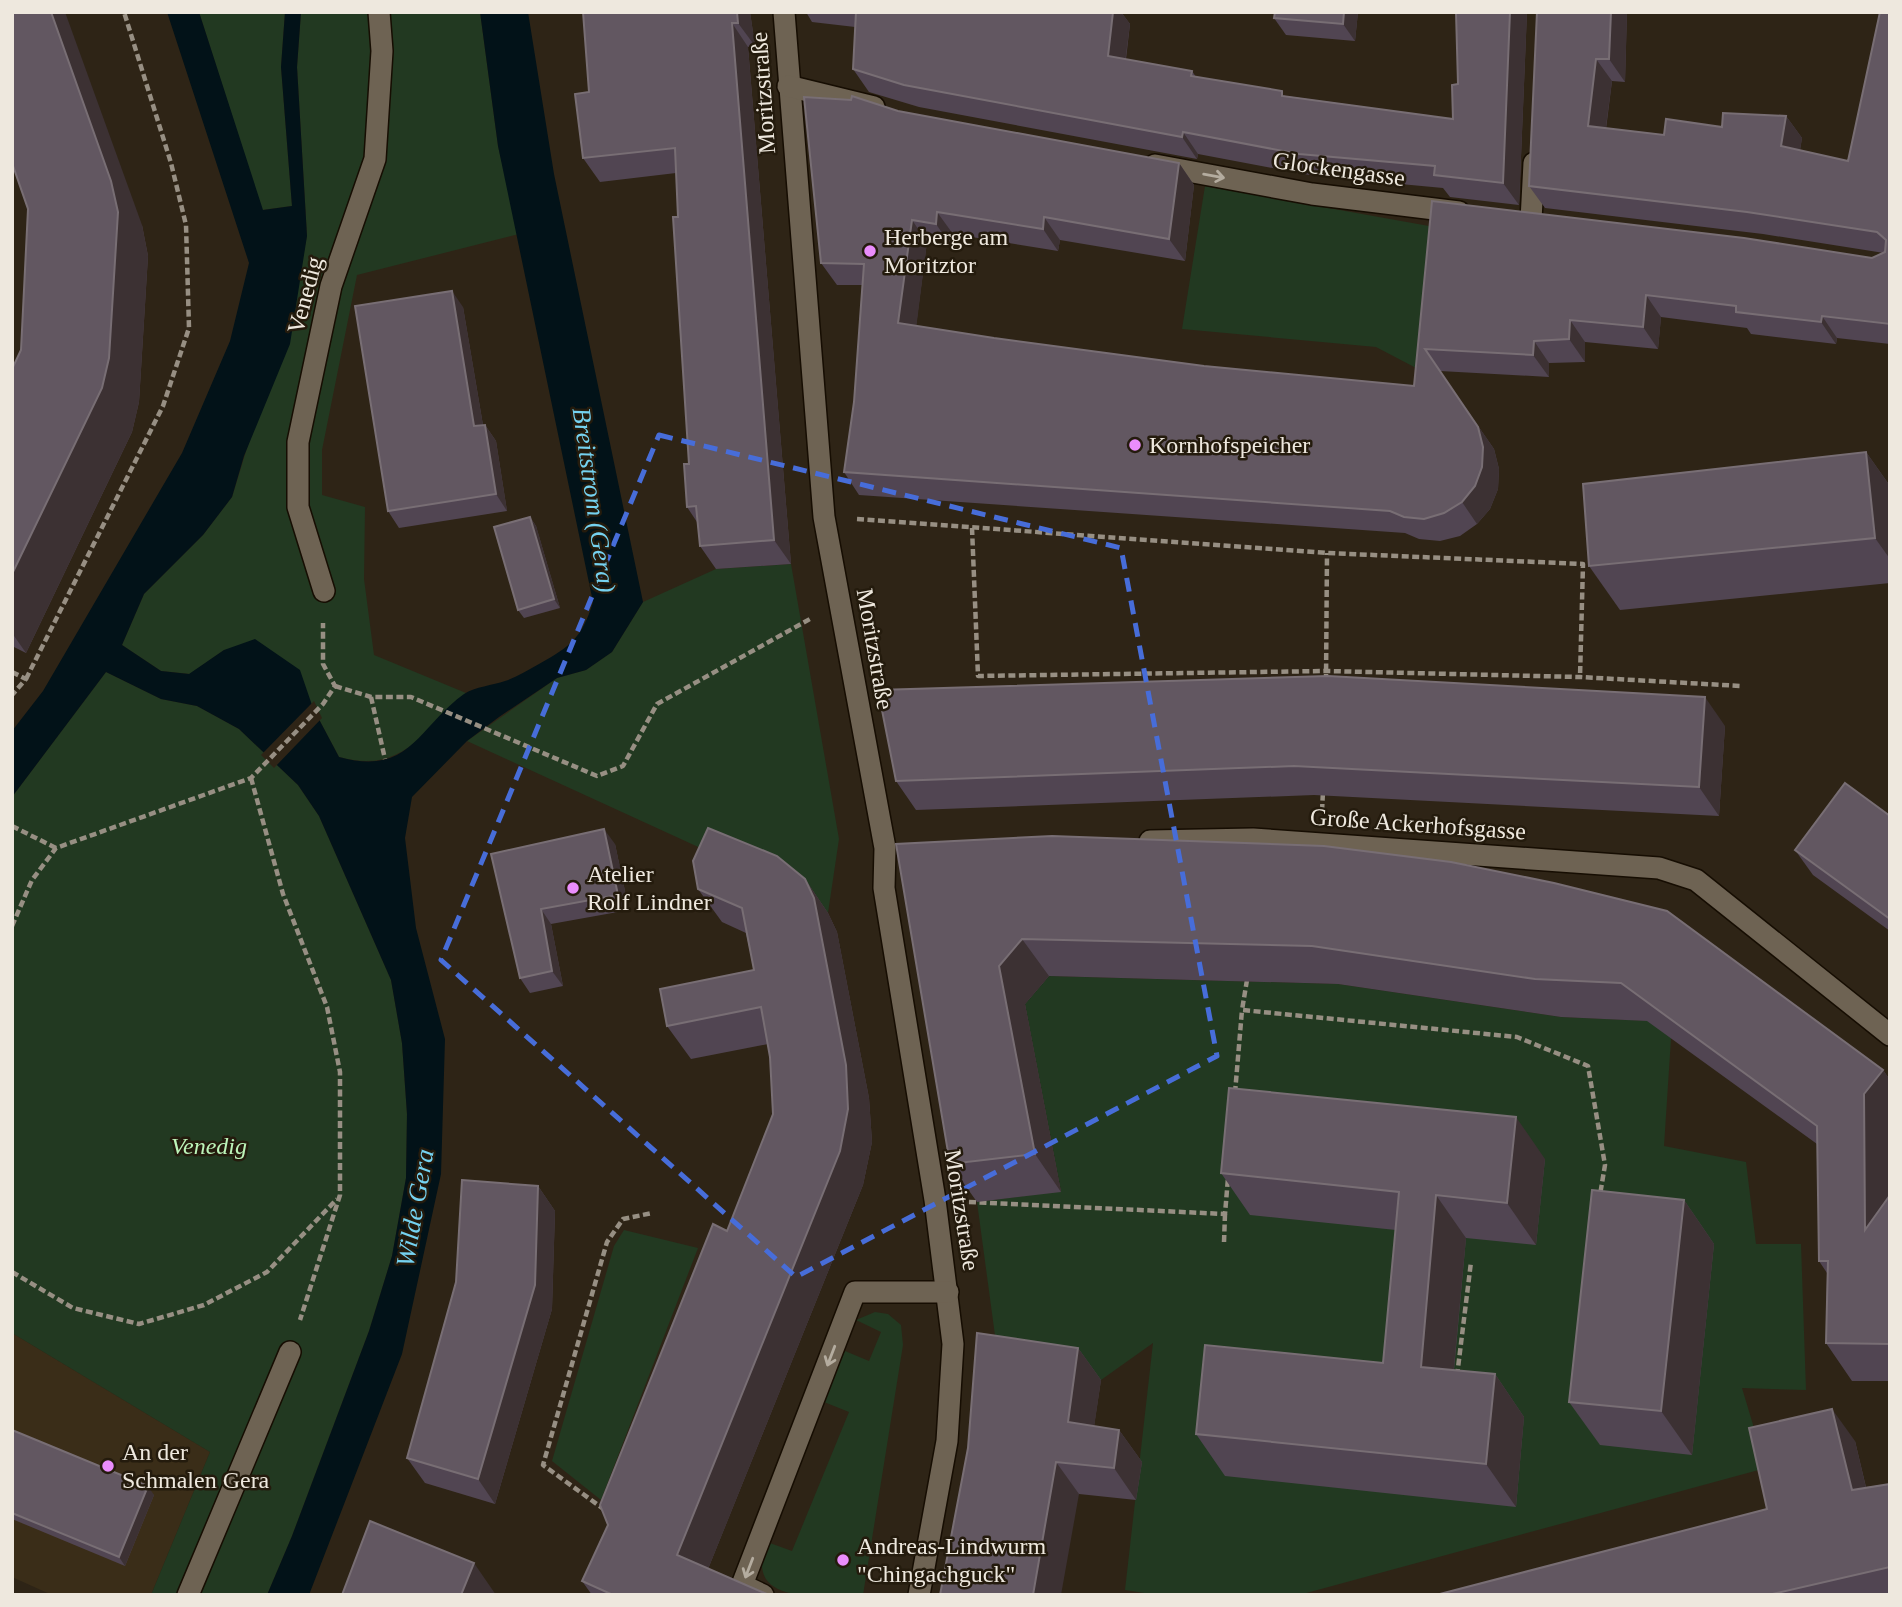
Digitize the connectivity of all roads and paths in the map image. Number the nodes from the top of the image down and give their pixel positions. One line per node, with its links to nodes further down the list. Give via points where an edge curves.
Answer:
1 (124, 12): 20 (path, via 186,225 189,328 163,406)
2 (379, 12): 15 (street, Venedig, via 382,51 374,159 331,286 298,442 298,507)
3 (784, 12): 4 (street, Moritzstraße)
4 (788, 86): 5 (street); 12 (street, Moritzstraße)
5 (891, 113)
6 (1535, 142): 10 (street)
7 (1129, 160): 8 (street, Glockengasse, one-way to 8, via 1312,194)
8 (1476, 214)
9 (1504, 217): 10 (street)
10 (1531, 220): 11 (street)
11 (1558, 223)
12 (824, 517): 13 (path); 16 (street, Moritzstraße)
13 (972, 527): 14 (path); 17 (path, via 978,676)
14 (1327, 553): 17 (path); 19 (path, via 1583,564)
15 (324, 591): 22 (path, via 323,664)
16 (842, 612): 25 (path, via 802,620 657,704 623,766 597,776 411,697); 33 (street, Moritzstraße)
17 (1326, 671): 19 (path); 21 (path)
18 (12, 672): 20 (path)
19 (1580, 677): 23 (path)
20 (26, 679): 24 (path)
21 (1326, 685)
22 (335, 686): 25 (path); 27 (path, via 323,705)
23 (1741, 686)
24 (12, 695)
25 (371, 697): 26 (path)
26 (385, 759)
27 (251, 778): 32 (path); 41 (path, via 283,894 330,1020 340,1072)
28 (1323, 782): 31 (path)
29 (12, 826): 32 (path)
30 (1132, 842): 31 (street, Große Ackerhofsgasse, via 1253,839)
31 (1321, 843): 38 (street, Große Ackerhofsgasse, via 1659,867 1696,880)
32 (56, 848): 35 (path, via 32,880)
33 (885, 848): 34 (street); 42 (street, Moritzstraße, via 884,888)
34 (908, 848)
35 (12, 926)
36 (1247, 981): 37 (path)
37 (1242, 1010): 39 (path); 43 (path, via 1517,1037 1588,1066 1605,1165)
38 (1890, 1035)
39 (1234, 1105)
40 (1228, 1174): 45 (path)
41 (340, 1195): 48 (path, via 267,1272 204,1305 139,1324 73,1308); 50 (path)
42 (935, 1200): 45 (path); 49 (street, Moritzstraße)
43 (1598, 1206)
44 (652, 1213): 52 (path, via 624,1219 607,1242 543,1465 607,1511)
45 (1225, 1214): 46 (path)
46 (1224, 1242)
47 (1471, 1262): 51 (path)
48 (12, 1272)
49 (948, 1292): 54 (street, Moritzstraße, one-way to 54, via 855,1292 742,1586); 55 (street, Moritzstraße, via 953,1344 947,1441)
50 (290, 1352): 53 (street)
51 (1457, 1379)
52 (612, 1499)
53 (188, 1595)
54 (763, 1595)
55 (919, 1595)

